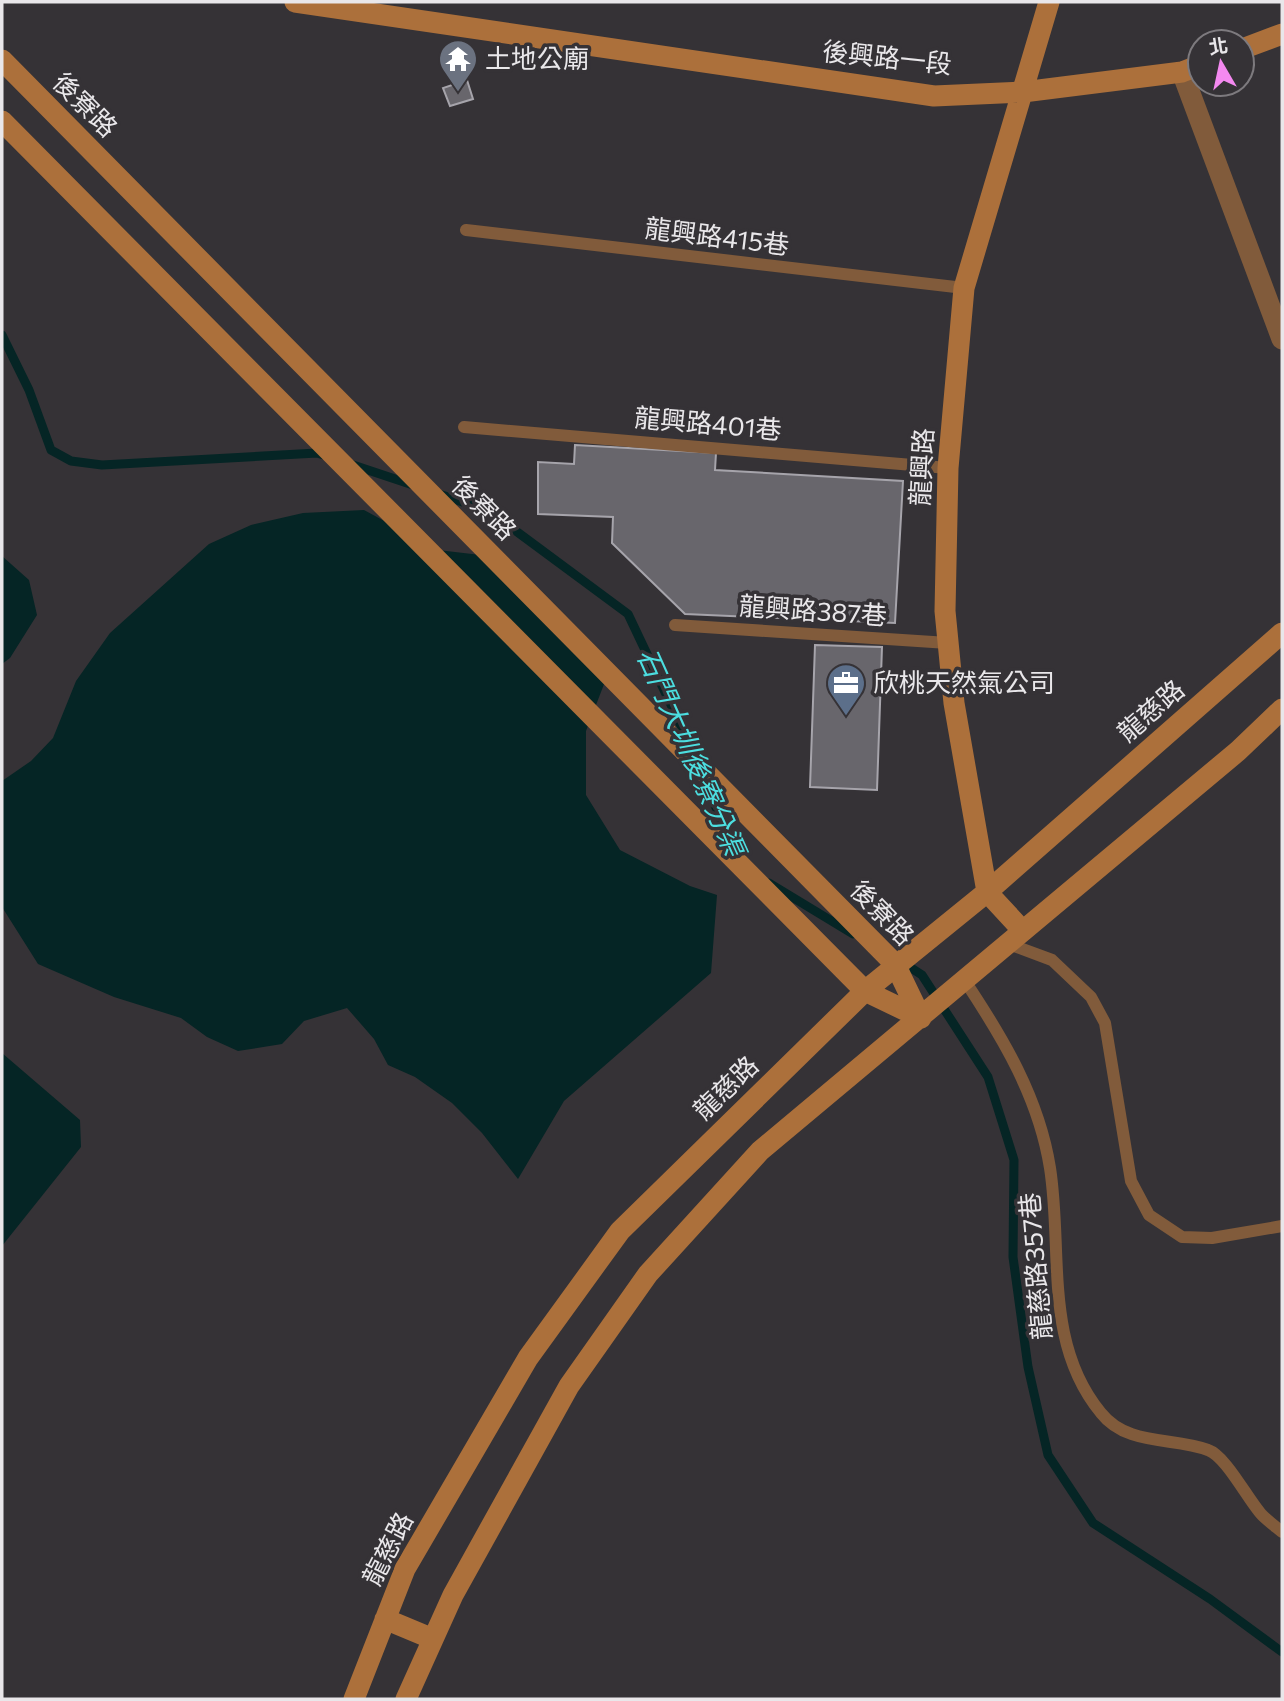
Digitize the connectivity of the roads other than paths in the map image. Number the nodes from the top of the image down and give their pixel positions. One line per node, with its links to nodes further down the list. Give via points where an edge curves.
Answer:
1 (295, 2): 7 (street, 後興路一段, via 934,96)
2 (1049, 2): 7 (street, 龍興路)
3 (1282, 34): 4 (street)
4 (1256, 44)
5 (2, 60): 21 (street, 後寮路)
6 (1186, 70): 7 (street, 後興路一段)
7 (1023, 92): 11 (street, 龍興路)
8 (1201, 98): 12 (street)
9 (2, 121): 23 (street)
10 (466, 230): 11 (lane, 龍興路415巷)
11 (964, 288): 14 (street, 龍興路)
12 (1282, 339)
13 (464, 426): 14 (lane, 龍興路401巷)
14 (948, 468): 17 (street, 龍興路)
15 (675, 625): 17 (lane, 龍興路387巷)
16 (1282, 633): 19 (street, 龍慈路)
17 (948, 643): 19 (street, 龍興路)
18 (1282, 709): 20 (street)
19 (987, 892): 20 (street); 21 (street, 龍慈路)
20 (1014, 937): 22 (street); 25 (lane, via 1052,960 1091,997 1105,1023 1131,1181 1149,1215 1182,1237 1212,1238)
21 (895, 964): 23 (street, 龍慈路); 24 (street, 後寮路)
22 (965, 981): 24 (street); 26 (lane, 龍慈路357巷, via 1003,1039 1034,1103 1050,1167 1066,1351 1083,1383 1101,1414 1128,1435 1212,1451)
23 (865, 991): 24 (street); 27 (street, 龍慈路, via 620,1231 528,1359 405,1569)
24 (920, 1018): 28 (street, via 760,1152 648,1274 569,1386)
25 (1282, 1226)
26 (1282, 1532)
27 (385, 1619): 28 (street); 29 (street, 龍慈路)
28 (433, 1639): 30 (street)
29 (354, 1699)
30 (406, 1699)

